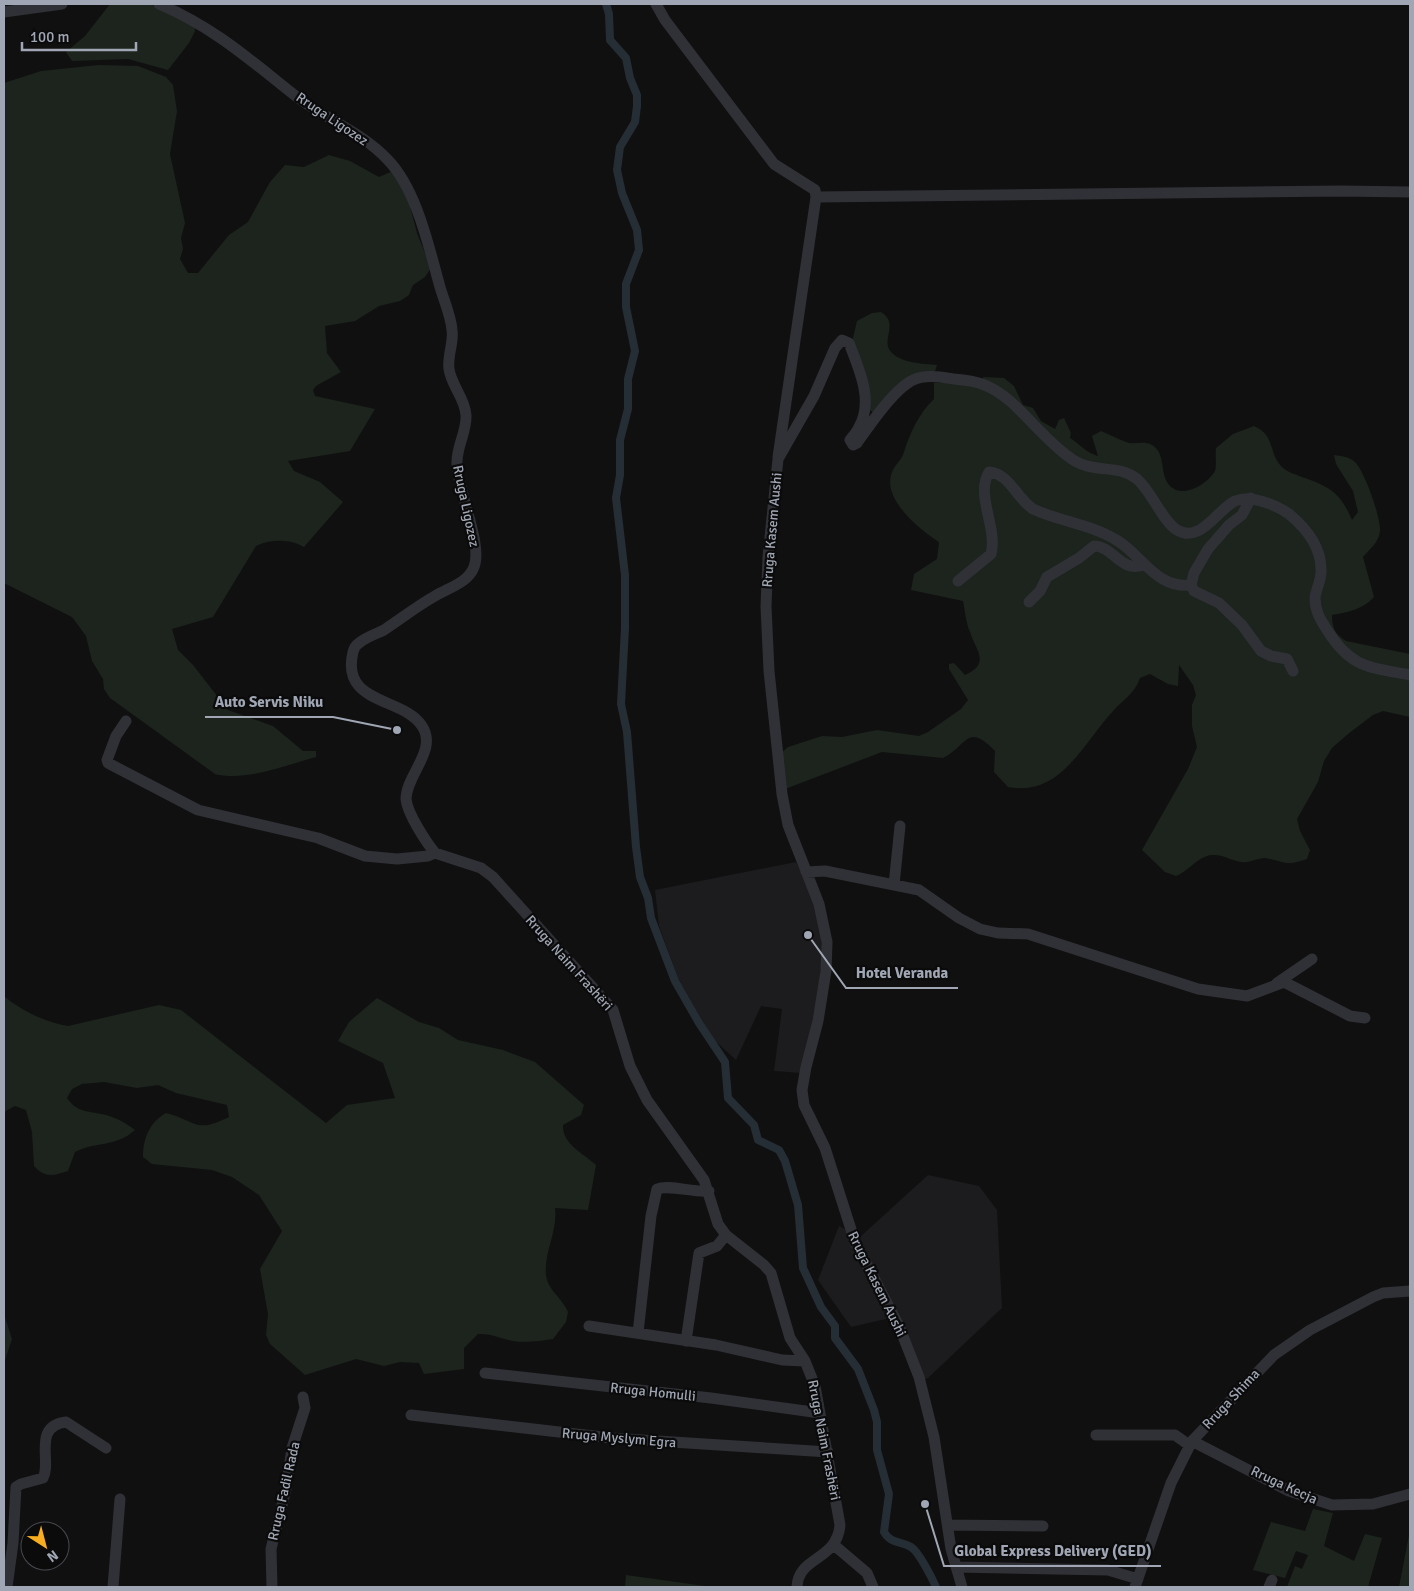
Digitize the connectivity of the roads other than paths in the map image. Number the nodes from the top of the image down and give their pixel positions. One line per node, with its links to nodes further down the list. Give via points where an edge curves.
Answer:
1 (62, 4): 4 (street)
2 (159, 4): 17 (street, Rruga Ligozez, via 201,23 224,38 309,106 382,154 403,179 432,250 453,332 449,370 466,416 458,446 457,470 476,546 475,566 465,580 362,640 354,649 353,663 355,678 363,690 408,714 423,727 426,749 406,798 408,808)
3 (656, 4): 6 (street, via 774,164 808,184 815,190)
4 (4, 12)
5 (1410, 192): 6 (street)
6 (816, 197): 7 (street)
7 (778, 459): 8 (street, Rruga Kasem Aushi, via 842,340 849,343 864,391 865,410 860,427 850,440 853,445 890,400 914,379 930,376 977,381 1010,402 1069,458 1084,466 1123,471 1136,478 1180,532 1190,534 1201,529 1233,502); 18 (street, Rruga Kasem Aushi, via 768,557 769,671 782,794 788,824)
8 (1251, 498): 11 (street, via 1242,515 1208,549 1194,573); 14 (street, via 1278,506 1303,526 1314,542 1320,556 1321,572 1315,596 1316,608 1340,651 1352,660)
9 (1143, 565): 10 (street, via 1121,543 1098,530 1032,509 1004,478 989,472 984,482 992,533 991,554); 11 (street, via 1158,578 1179,586); 12 (street, via 1130,566 1104,548 1094,546 1048,577)
10 (958, 581)
11 (1191, 586): 13 (street, via 1194,591 1215,599 1261,651 1287,658)
12 (1029, 602)
13 (1293, 671)
14 (1410, 674)
15 (126, 721): 17 (street, via 116,736 108,763 198,810 318,838 365,856 397,859)
16 (900, 826): 19 (street)
17 (435, 853): 23 (street, Rruga Naim Frashëri, via 486,872 613,1010 630,1066 647,1100 695,1165)
18 (806, 872): 19 (street, via 825,871); 40 (street, Rruga Kasem Aushi, via 825,926 827,950 818,1022 802,1090 804,1105 825,1148 855,1242 899,1326 919,1377 934,1437)
19 (894, 885): 21 (street, via 919,890 980,929 1028,934 1198,989 1247,996)
20 (1312, 959): 21 (street)
21 (1277, 983): 22 (street, via 1291,984 1350,1016)
22 (1365, 1018)
23 (709, 1191): 24 (street, Rruga Naim Frashëri, via 715,1218); 27 (street, via 657,1189)
24 (726, 1235): 28 (street, via 717,1246 699,1253); 29 (street, Rruga Naim Frashëri, via 771,1273 790,1338)
25 (1410, 1291): 35 (street, Rruga Shima, via 1383,1293 1310,1330 1265,1363)
26 (589, 1326): 27 (street)
27 (638, 1333): 28 (street)
28 (686, 1340): 29 (street, via 782,1360)
29 (805, 1360): 32 (street, Rruga Naim Frashëri, via 815,1386)
30 (485, 1372): 32 (street, Rruga Homulli)
31 (303, 1397): 47 (street, Rruga Fadil Rada, via 305,1408 292,1448 271,1550)
32 (820, 1413): 37 (street, Rruga Naim Frashëri)
33 (411, 1415): 37 (street, Rruga Myslym Egra, via 611,1438)
34 (1096, 1435): 35 (street, Rruga Kecja, via 1174,1435)
35 (1191, 1443): 38 (street, Rruga Kecja, via 1289,1491 1325,1504 1343,1507 1362,1505); 44 (street, Rruga Shima, via 1171,1483)
36 (106, 1448): 45 (street, via 66,1422 51,1430 43,1445 43,1478 16,1487)
37 (828, 1452): 42 (street, Rruga Naim Frashëri, via 840,1525)
38 (1410, 1494)
39 (120, 1499): 46 (street)
40 (948, 1525): 41 (street); 43 (street, Rruga Kasem Aushi)
41 (1043, 1526)
42 (834, 1545): 48 (street, via 805,1567); 49 (street, via 867,1573)
43 (956, 1567): 44 (street, via 1108,1570); 50 (street, Rruga Kasem Aushi)
44 (1136, 1583)
45 (7, 1587)
46 (113, 1587)
47 (272, 1587)
48 (797, 1587)
49 (873, 1587)
50 (962, 1587)

